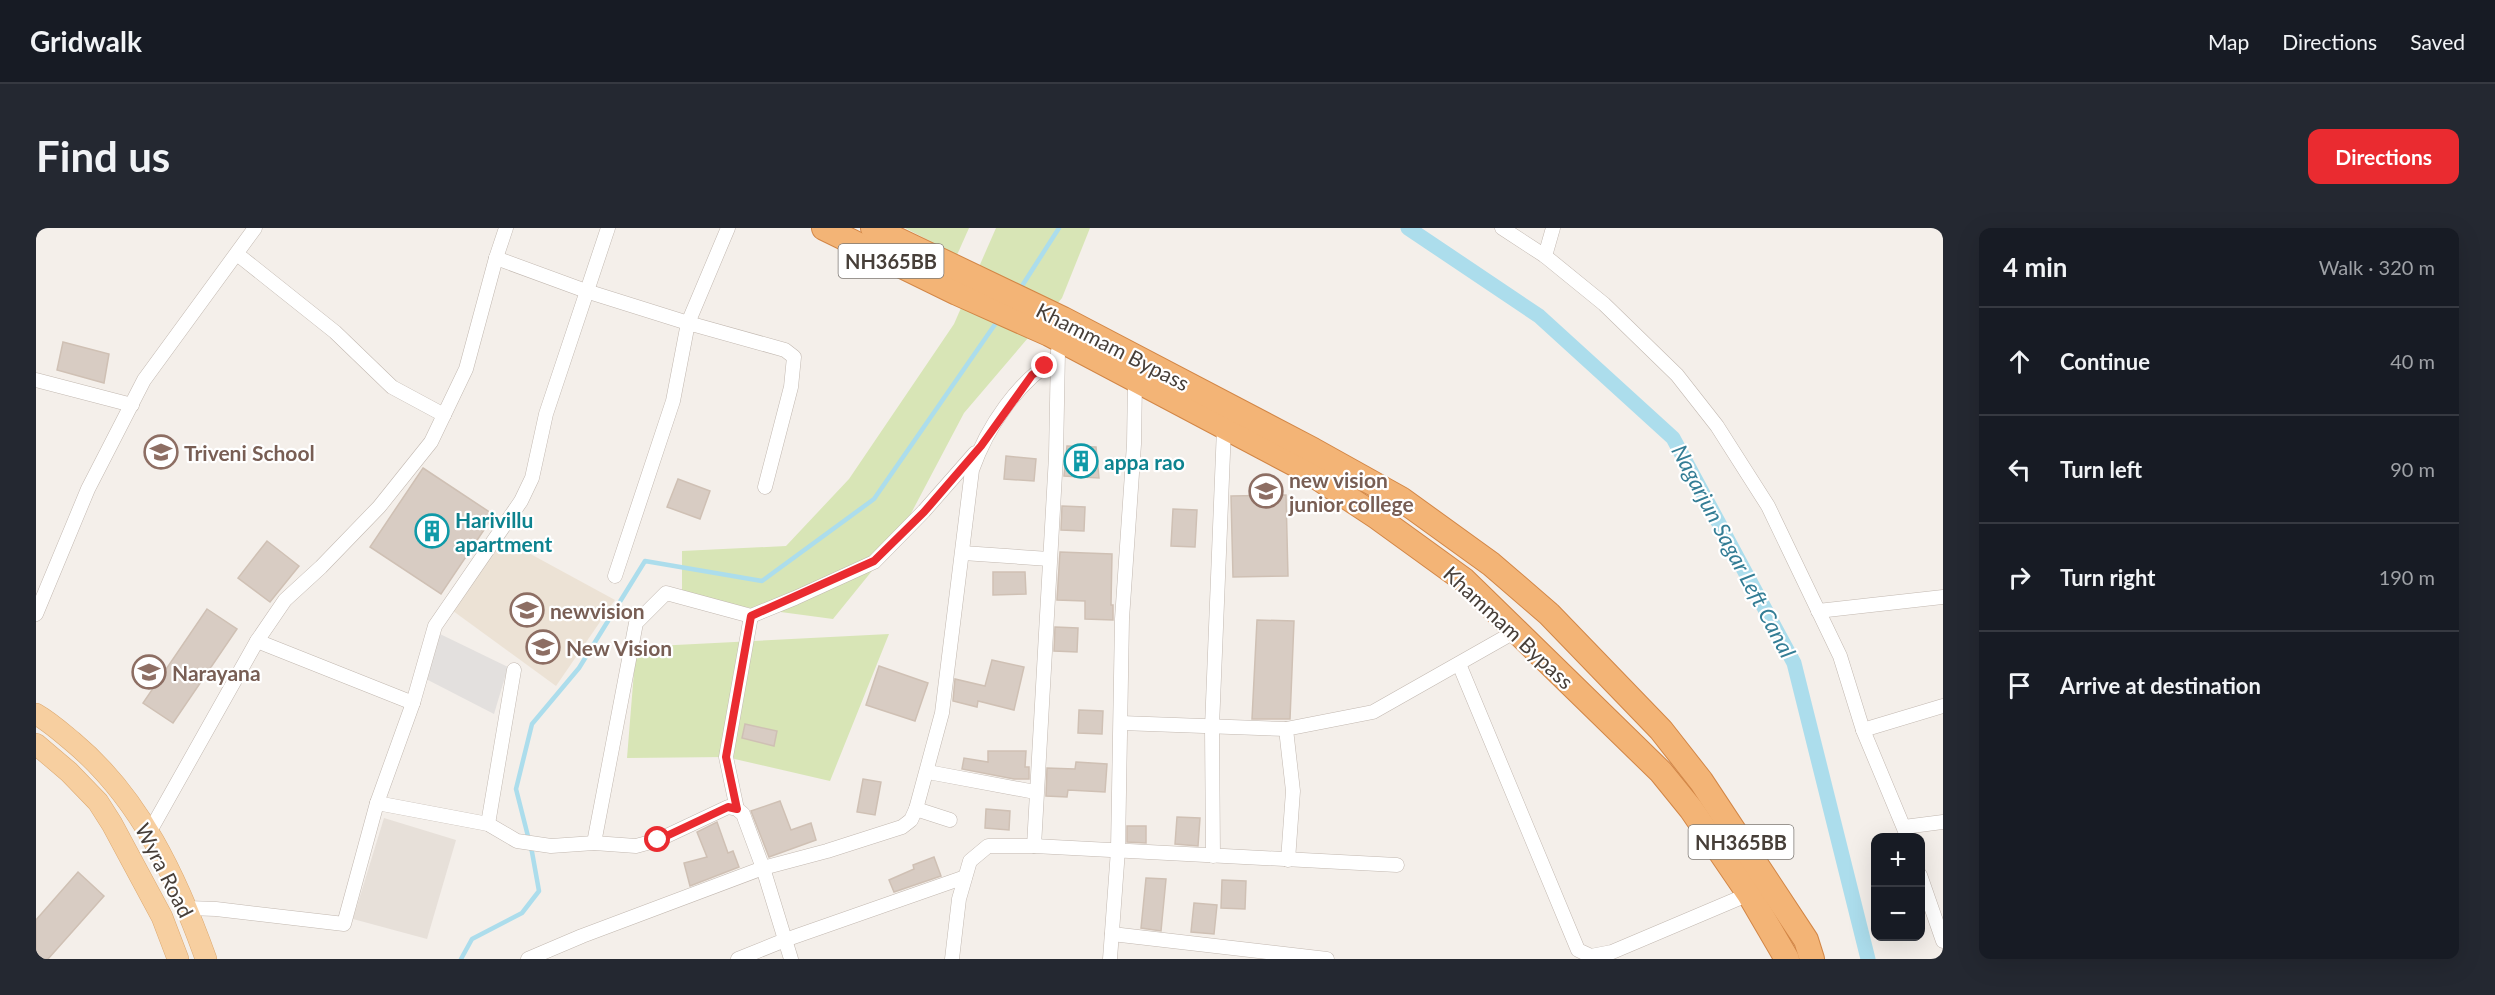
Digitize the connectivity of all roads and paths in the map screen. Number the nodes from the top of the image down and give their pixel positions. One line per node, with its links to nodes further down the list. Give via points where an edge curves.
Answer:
1 (255, 228): 9 (street)
2 (506, 228): 11 (street)
3 (608, 228): 13 (street)
4 (728, 228): 14 (street)
5 (824, 228): 12 (highway, Khammam Bypass / NH365BB)
6 (873, 228): 12 (highway, Khammam Bypass / NH365BB)
7 (1502, 228): 10 (street)
8 (1553, 228): 10 (street)
9 (237, 254): 18 (street, via 144,380); 19 (street, via 335,332 392,387)
10 (1545, 256): 27 (street, via 1604,304 1677,375 1717,426 1768,506)
11 (496, 258): 13 (street); 19 (street, via 466,369)
12 (963, 284): 15 (highway, Khammam Bypass / NH365BB)
13 (586, 291): 14 (street); 34 (street, via 546,414 532,478 521,501 435,626)
14 (688, 323): 22 (street, via 794,357 791,387); 25 (street, via 673,400)
15 (1055, 337): 17 (highway, Khammam Bypass / NH365BB); 21 (street); 24 (street, via 1056,456); 75 (highway, Khammam Bypass / NH365BB, via 1225,402 1401,499 1491,564 1549,614 1661,730 1701,781 1806,940)
16 (36, 380): 18 (street)
17 (1135, 381): 20 (highway, Khammam Bypass / NH365BB); 37 (street, via 1122,619)
18 (132, 405): 28 (street, via 88,489)
19 (444, 415): 31 (street, via 431,442 380,507 285,600)
20 (1224, 428): 30 (highway, Khammam Bypass / NH365BB, via 1306,470 1377,517 1464,580); 38 (street)
21 (981, 446): 23 (street, via 972,470); 29 (street, via 924,512 874,561)
22 (765, 487)
23 (963, 553): 24 (street); 42 (street, via 942,713)
24 (1049, 559): 43 (street)
25 (615, 576)
26 (1943, 597): 27 (street)
27 (1818, 611): 40 (street, via 1840,656)
28 (36, 614)
29 (751, 616): 45 (street, via 726,757); 52 (street, via 666,593 636,623)
30 (1516, 631): 32 (street); 61 (highway, Khammam Bypass / NH365BB, via 1661,772)
31 (257, 641): 34 (street); 50 (street)
32 (1459, 664): 39 (street, via 1373,712); 61 (street, via 1578,950 1591,956 1612,952)
33 (514, 670): 49 (street)
34 (413, 703): 44 (street)
35 (1943, 706): 40 (street)
36 (36, 714): 50 (main road, Wyra Road, via 86,753 118,787)
37 (1121, 723): 38 (street); 54 (street)
38 (1212, 728): 39 (street); 55 (street)
39 (1286, 729): 56 (street, via 1293,791)
40 (1863, 730): 51 (street)
41 (36, 744): 66 (main road, Wyra Road, via 69,772 103,810 162,917)
42 (928, 772): 43 (street); 46 (street)
43 (1035, 792): 53 (street)
44 (377, 803): 49 (street); 62 (street, via 344,924)
45 (737, 809): 52 (street, via 728,807 658,840 636,846); 58 (street, via 743,814)
46 (916, 809): 47 (street); 58 (street, via 902,827)
47 (950, 820)
48 (1943, 822): 51 (street)
49 (488, 824): 52 (street, via 517,841 551,846)
50 (150, 831): 62 (main road, Wyra Road)
51 (1906, 832)
52 (594, 843)
53 (1034, 846): 54 (street); 59 (street, via 988,846 969,861)
54 (1118, 850): 55 (street); 63 (street)
55 (1213, 856): 56 (street)
56 (1288, 860): 57 (street)
57 (1396, 865)
58 (763, 868): 64 (street); 68 (street)
59 (965, 877): 64 (street); 71 (street)
60 (1924, 887): 65 (street)
61 (1749, 894): 74 (highway, Khammam Bypass / NH365BB)
62 (188, 908): 67 (main road, Wyra Road)
63 (1112, 934): 72 (street); 73 (street)
64 (785, 940): 69 (street); 70 (street)
65 (1943, 941)
66 (178, 959)
67 (206, 959)
68 (528, 959)
69 (738, 959)
70 (791, 959)
71 (952, 959)
72 (1110, 959)
73 (1327, 959)
74 (1788, 959)
75 (1812, 959)

